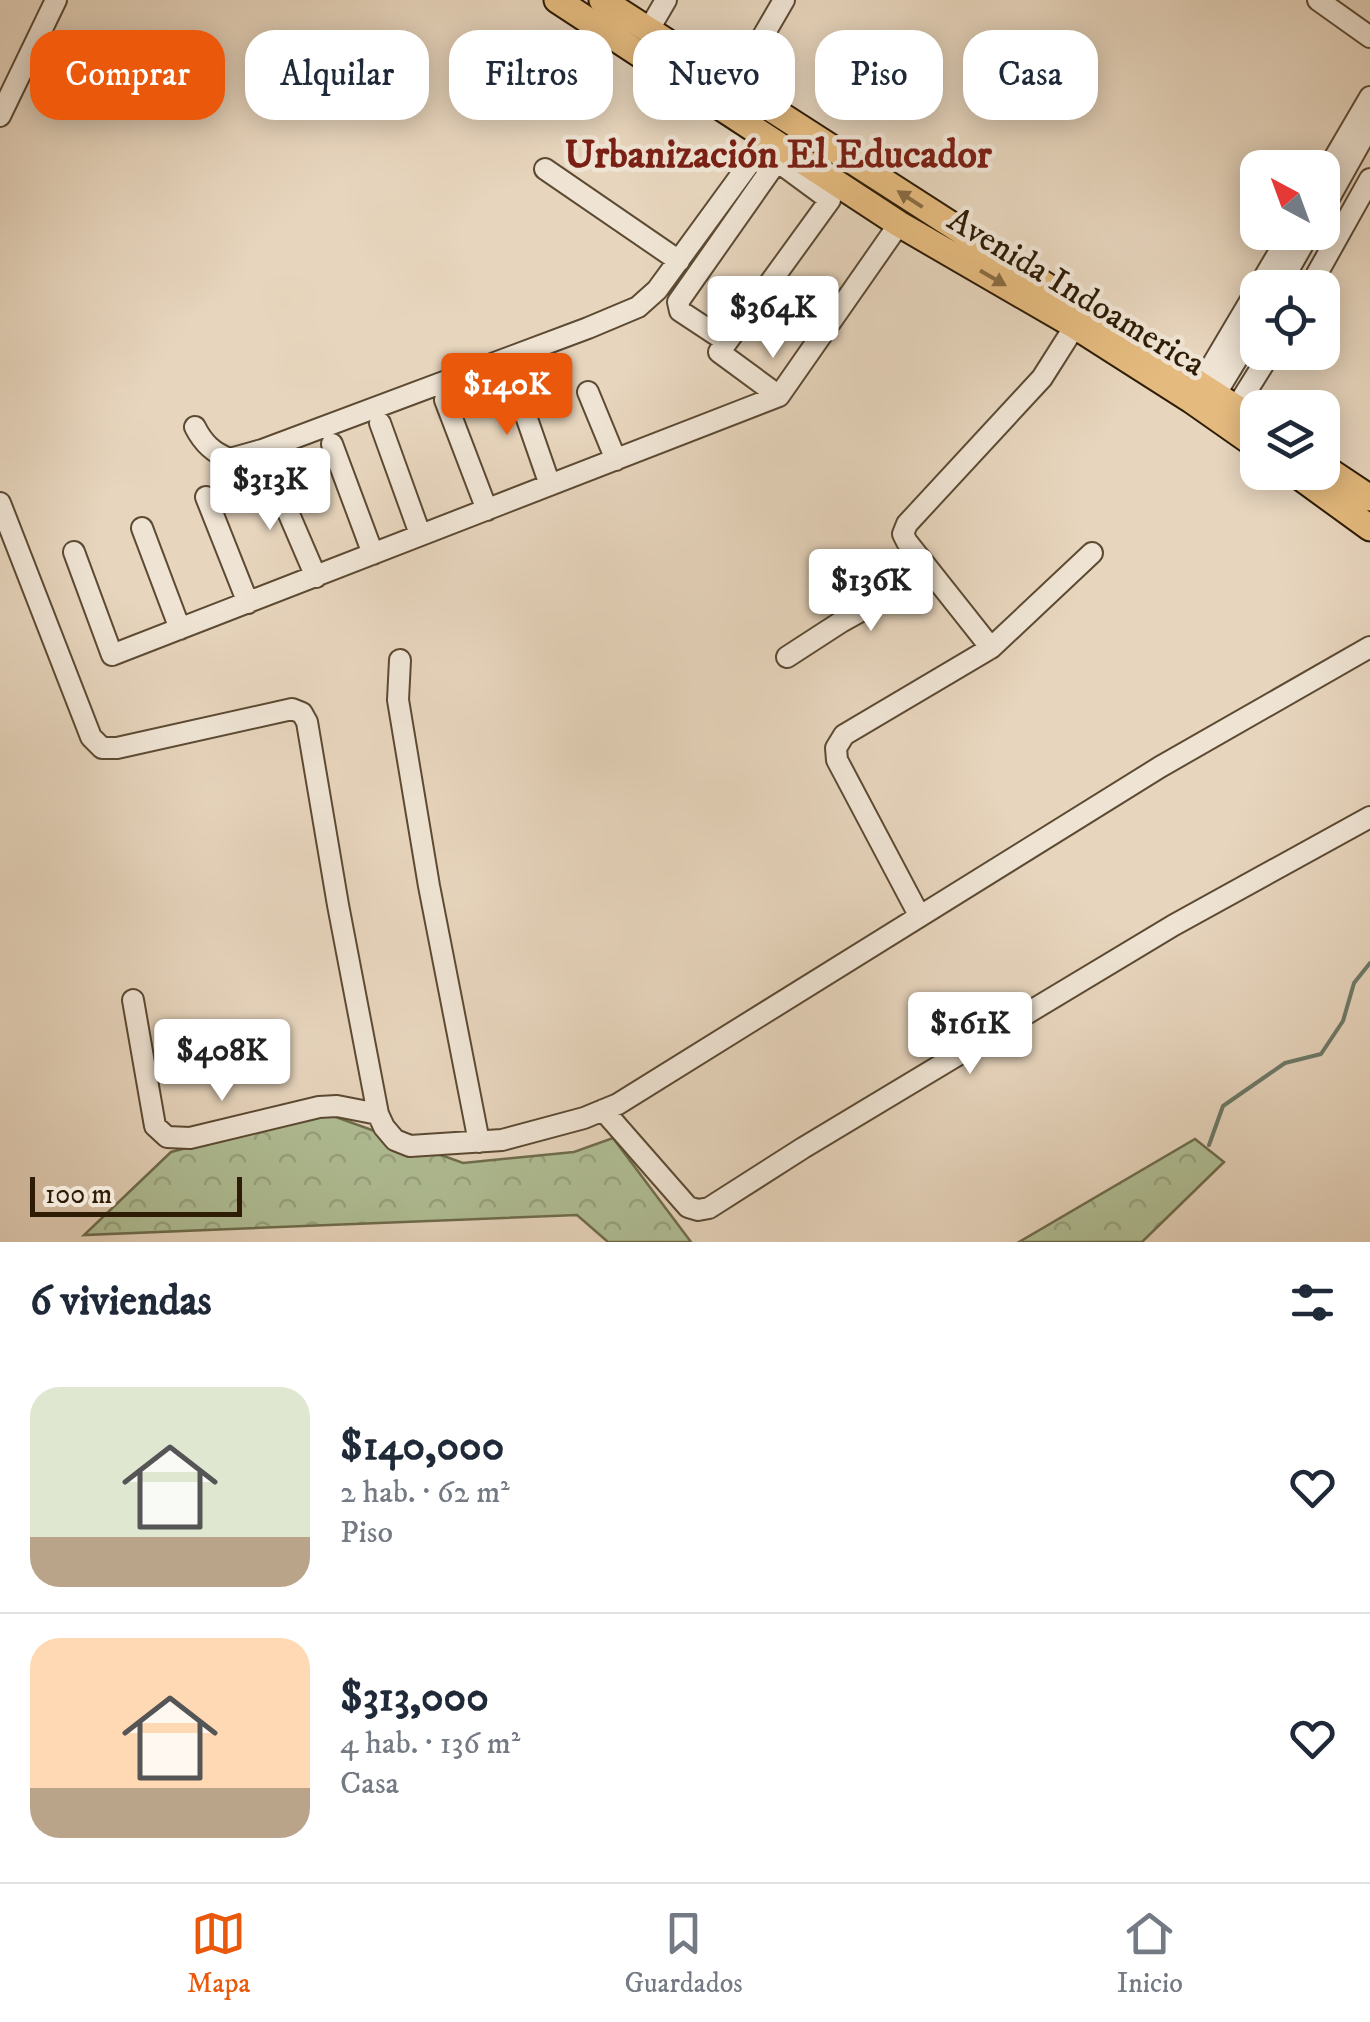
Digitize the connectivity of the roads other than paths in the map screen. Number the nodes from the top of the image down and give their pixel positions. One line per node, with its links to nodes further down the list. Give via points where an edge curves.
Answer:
1 (56, 0): 11 (street)
2 (557, 0): 14 (main road, Avenida Indoamerica)
3 (602, 0): 7 (main road, Avenida Indoamerica)
4 (666, 0): 7 (street)
5 (784, 0): 8 (street)
6 (1318, 0): 9 (street)
7 (648, 30)
8 (767, 30)
9 (1370, 38)
10 (1370, 97): 15 (street)
11 (0, 116)
12 (786, 120): 33 (main road, Avenida Indoamerica, one-way to 12)
13 (1368, 132): 18 (street)
14 (768, 138): 19 (main road, Avenida Indoamerica); 21 (street)
15 (1339, 150)
16 (544, 169): 21 (street)
17 (1370, 179): 22 (street)
18 (1340, 180)
19 (899, 224): 23 (main road, Avenida Indoamerica, one-way to 23); 31 (street)
20 (1282, 250): 33 (street)
21 (679, 261): 35 (street, via 638,307 262,450 230,459 213,451)
22 (1319, 270)
23 (1075, 326): 33 (main road, Avenida Indoamerica); 53 (street, via 1042,378 907,524 907,542)
24 (727, 342): 24 (street, via 830,200 777,161 678,302 680,312); 31 (street, via 719,352)
25 (1240, 355): 26 (street)
26 (1236, 362): 29 (street); 33 (street)
27 (1260, 370): 29 (street)
28 (510, 373): 41 (street)
29 (1257, 374): 33 (street)
30 (588, 392): 38 (street)
31 (779, 396): 38 (street)
32 (445, 400): 46 (street)
33 (1218, 404): 36 (main road, Avenida Indoamerica)
34 (380, 423): 49 (street)
35 (195, 427)
36 (1240, 428)
37 (332, 444): 52 (street)
38 (616, 460): 41 (street)
39 (270, 470): 54 (street)
40 (1340, 478): 44 (main road)
41 (550, 486): 46 (street)
42 (1318, 490): 48 (main road)
43 (206, 497): 55 (street)
44 (1370, 498)
45 (0, 503): 65 (street, via 91,736 102,748 292,709 302,713)
46 (487, 510): 49 (street)
47 (142, 528): 56 (street)
48 (1370, 528)
49 (420, 534): 52 (street)
50 (74, 552): 56 (street, via 112,655)
51 (1092, 553): 58 (street)
52 (374, 554): 54 (street)
53 (931, 572): 58 (street); 59 (street)
54 (316, 577): 55 (street)
55 (248, 603): 56 (street)
56 (180, 630)
57 (1370, 647): 62 (street)
58 (991, 648): 62 (street, via 844,735 836,748)
59 (787, 657)
60 (400, 660): 66 (street, via 401,719)
61 (1370, 817): 64 (street, via 1174,925 709,1208 688,1207)
62 (920, 915): 64 (street)
63 (133, 1000): 65 (street, via 154,1126 167,1138 320,1107)
64 (603, 1110): 66 (street)
65 (378, 1114): 66 (street, via 395,1140 410,1146)
66 (478, 1142)

